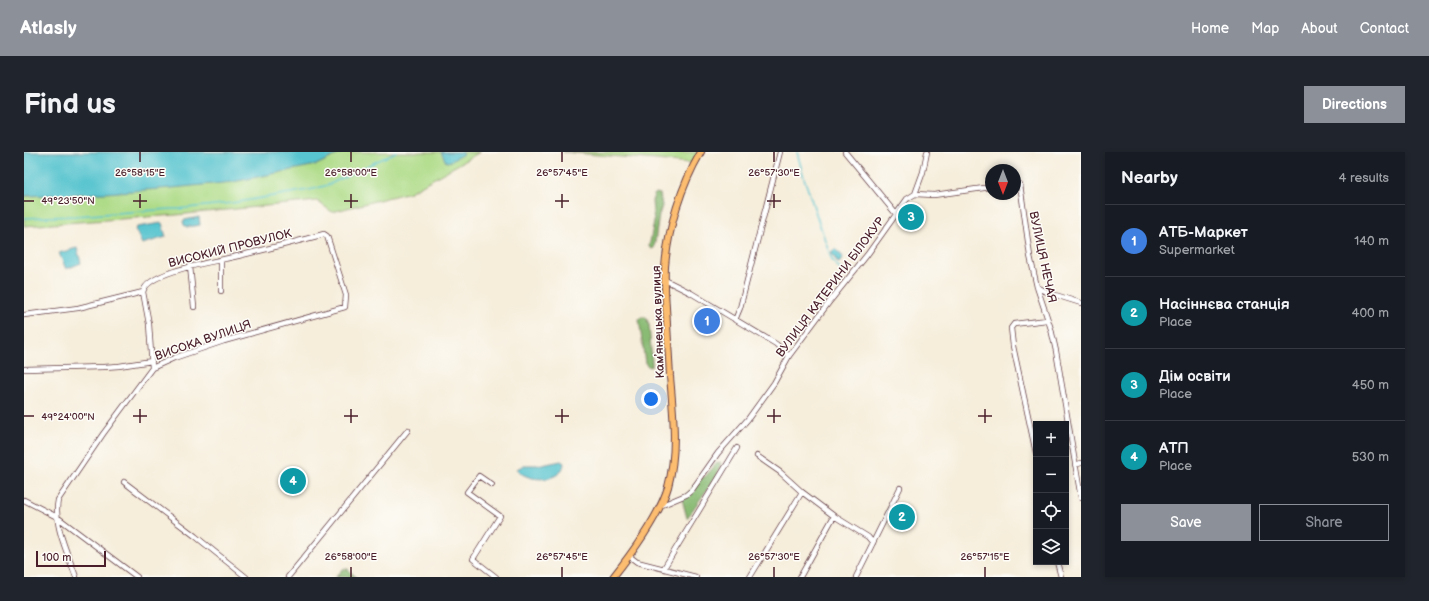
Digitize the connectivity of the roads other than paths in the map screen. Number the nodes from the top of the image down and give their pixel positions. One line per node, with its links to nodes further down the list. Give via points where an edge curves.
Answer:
1 (701, 152): 11 (main road, Камʼянецька вулиця, via 691,169 671,229)
2 (780, 152): 21 (street)
3 (845, 152): 8 (street)
4 (927, 152): 6 (street)
5 (985, 188): 6 (street, via 934,195)
6 (916, 194): 8 (street, ВУЛИЦЯ КАТЕРИНИ БІЛОКУР, via 907,199)
7 (1020, 200): 12 (street, ВУЛИЦЯ НЕЧАЯ)
8 (896, 214): 23 (street, ВУЛИЦЯ КАТЕРИНИ БІЛОКУР)
9 (221, 260): 10 (street, ВИСОКИЙ ПРОВУЛОК); 13 (street); 19 (street, ВИСОКИЙ ПРОВУЛОК, via 324,234 327,236 346,296 345,307)
10 (190, 266): 14 (street, ВИСОКИЙ ПРОВУЛОК, via 156,278 144,287); 18 (street)
11 (665, 280): 21 (street); 39 (main road, Камʼянецька вулиця, via 674,456 667,489)
12 (1037, 287): 15 (street); 16 (street, ВУЛИЦЯ НЕЧАЯ)
13 (221, 291)
14 (143, 292): 20 (street, via 78,308); 24 (street)
15 (1049, 293): 16 (street); 17 (street)
16 (1041, 302): 22 (street, ВУЛИЦЯ НЕЧАЯ)
17 (1081, 303)
18 (194, 307)
19 (342, 308): 26 (street, ВИСОКА ВУЛИЦЯ, via 224,340)
20 (24, 315)
21 (735, 320): 23 (street, via 776,344)
22 (1047, 320): 28 (street, via 1014,324 1011,328); 32 (street, ВУЛИЦЯ НЕЧАЯ, via 1056,351)
23 (789, 356): 39 (street, ВУЛИЦЯ КАТЕРИНИ БІЛОКУР, via 774,383 748,419 718,453 695,488 686,496)
24 (152, 361): 25 (street, via 104,367); 26 (street)
25 (24, 368)
26 (152, 368): 41 (street, ВИСОКА ВУЛИЦЯ, via 58,500)
27 (408, 430): 49 (street)
28 (1033, 439)
29 (737, 448): 45 (street)
30 (757, 456): 36 (street)
31 (1081, 463): 32 (street)
32 (1075, 465): 37 (street, ВУЛИЦЯ НЕЧАЯ)
33 (124, 482): 48 (street)
34 (492, 485): 50 (street, via 478,476 467,492 500,516 473,559)
35 (900, 488): 42 (street)
36 (802, 492): 40 (street); 53 (street)
37 (1081, 498)
38 (24, 500): 41 (street)
39 (660, 506): 43 (main road, Камʼянецька вулиця)
40 (834, 516): 42 (street, via 868,537); 54 (street)
41 (57, 517): 46 (street); 47 (street)
42 (873, 543): 55 (street)
43 (629, 556): 45 (street, via 637,562); 51 (main road, Камʼянецька вулиця)
44 (1058, 565): 56 (street)
45 (664, 568): 52 (street)
46 (76, 577)
47 (137, 577)
48 (246, 577)
49 (288, 577)
50 (496, 577)
51 (613, 577)
52 (696, 577)
53 (750, 577)
54 (800, 577)
55 (856, 577)
56 (1061, 577)

